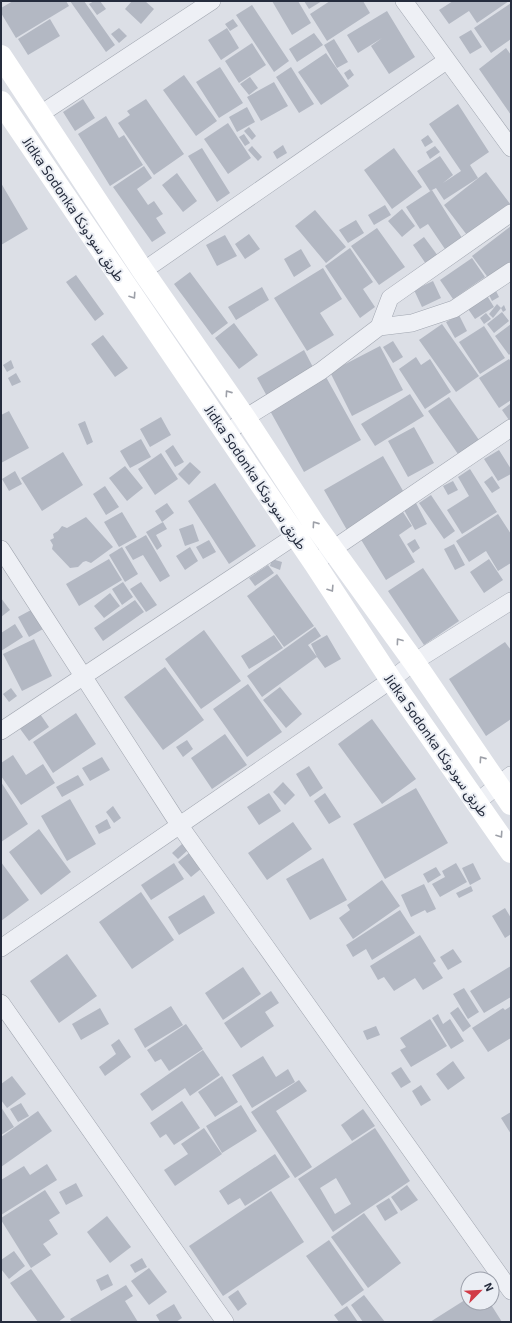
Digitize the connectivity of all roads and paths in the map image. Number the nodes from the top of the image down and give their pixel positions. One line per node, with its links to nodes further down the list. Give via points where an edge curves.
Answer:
1 (212, 1): 6 (street)
2 (404, 1): 4 (street)
3 (1, 56): 6 (main road, Jidka Sodonka طريق سودونكا)
4 (446, 61): 7 (street); 9 (street)
5 (1, 102): 14 (main road, Jidka Sodonka طريق سودونكا, one-way to 14)
6 (39, 115): 9 (main road, Jidka Sodonka طريق سودونكا)
7 (511, 148)
8 (511, 213): 11 (street, via 390,298)
9 (143, 271): 12 (main road, Jidka Sodonka طريق سودونكا, one-way to 9)
10 (511, 271): 11 (street, via 454,309 412,323)
11 (380, 327): 12 (street, via 321,371)
12 (245, 418): 14 (street); 17 (main road, Jidka Sodonka طريق سودونكا, one-way to 12)
13 (511, 428): 17 (street)
14 (227, 434): 15 (main road, Jidka Sodonka طريق سودونكا)
15 (296, 536): 18 (main road, Jidka Sodonka طريق سودونكا); 21 (street)
16 (1, 549): 21 (street)
17 (333, 549): 18 (street); 20 (main road, Jidka Sodonka طريق سودونكا, one-way to 17)
18 (315, 564): 22 (main road, Jidka Sodonka طريق سودونكا, one-way to 22)
19 (511, 601): 20 (street)
20 (414, 662): 22 (street); 24 (main road, Jidka Sodonka طريق سودونكا, one-way to 20)
21 (83, 675): 23 (street); 27 (street)
22 (391, 680): 25 (main road, Jidka Sodonka طريق سودونكا); 27 (street)
23 (1, 731)
24 (505, 780): 25 (street); 26 (main road, Jidka Sodonka طريق سودونكا)
25 (477, 802): 28 (main road, Jidka Sodonka طريق سودونكا, one-way to 28)
26 (511, 804)
27 (180, 826): 29 (street); 31 (street)
28 (511, 852)
29 (1, 948)
30 (1, 1003): 32 (street)
31 (511, 1291)
32 (225, 1322)

